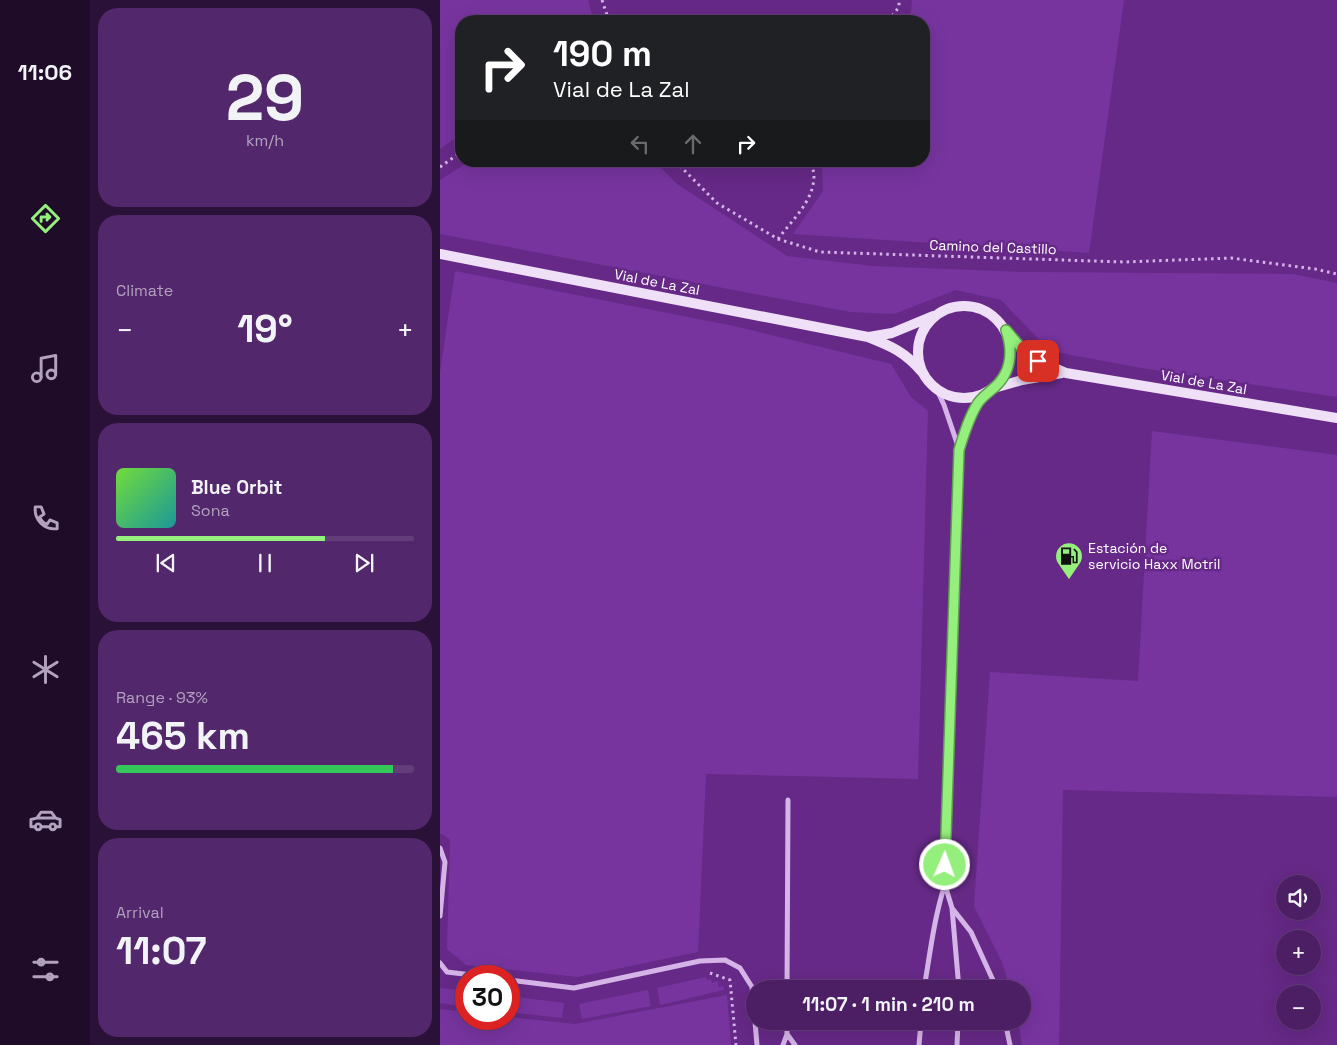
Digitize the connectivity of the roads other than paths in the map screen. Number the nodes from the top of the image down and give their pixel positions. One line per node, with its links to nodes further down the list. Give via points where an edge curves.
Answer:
1 (440, 254): 4 (street, Vial de La Zal)
2 (938, 314): 3 (street, via 959,306 970,306 991,314); 4 (street, Vial de La Zal, via 892,333); 5 (street, via 920,340 918,356)
3 (1006, 330): 6 (street, Vial de La Zal, via 1028,356); 8 (street, via 1010,361 1006,372)
4 (868, 337): 5 (street, Vial de La Zal, via 896,348)
5 (922, 372): 7 (street)
6 (1066, 373): 8 (street, Vial de La Zal, via 1022,380); 9 (street, Vial de La Zal)
7 (937, 390): 8 (street, via 955,398 974,397); 10 (street)
8 (989, 391): 10 (street, via 977,405)
9 (1337, 418)
10 (959, 450): 13 (street)
11 (788, 800): 18 (street)
12 (440, 848): 15 (street, via 445,862)
13 (945, 884): 14 (street); 19 (street, via 937,908)
14 (952, 908): 20 (street); 21 (street, via 971,932)
15 (440, 916)
16 (441, 965): 17 (street, via 447,972)
17 (455, 973)
18 (787, 980)
19 (926, 980)
20 (958, 980)
21 (993, 980)
22 (520, 981): 28 (street, via 574,988 700,961 725,960 740,968 752,986)
23 (787, 1030): 27 (street)
24 (920, 1030): 31 (street)
25 (958, 1030): 32 (street)
26 (1007, 1030): 33 (street)
27 (787, 1034): 29 (street); 30 (street)
28 (757, 1045)
29 (783, 1045)
30 (795, 1045)
31 (919, 1045)
32 (957, 1045)
33 (1010, 1045)

